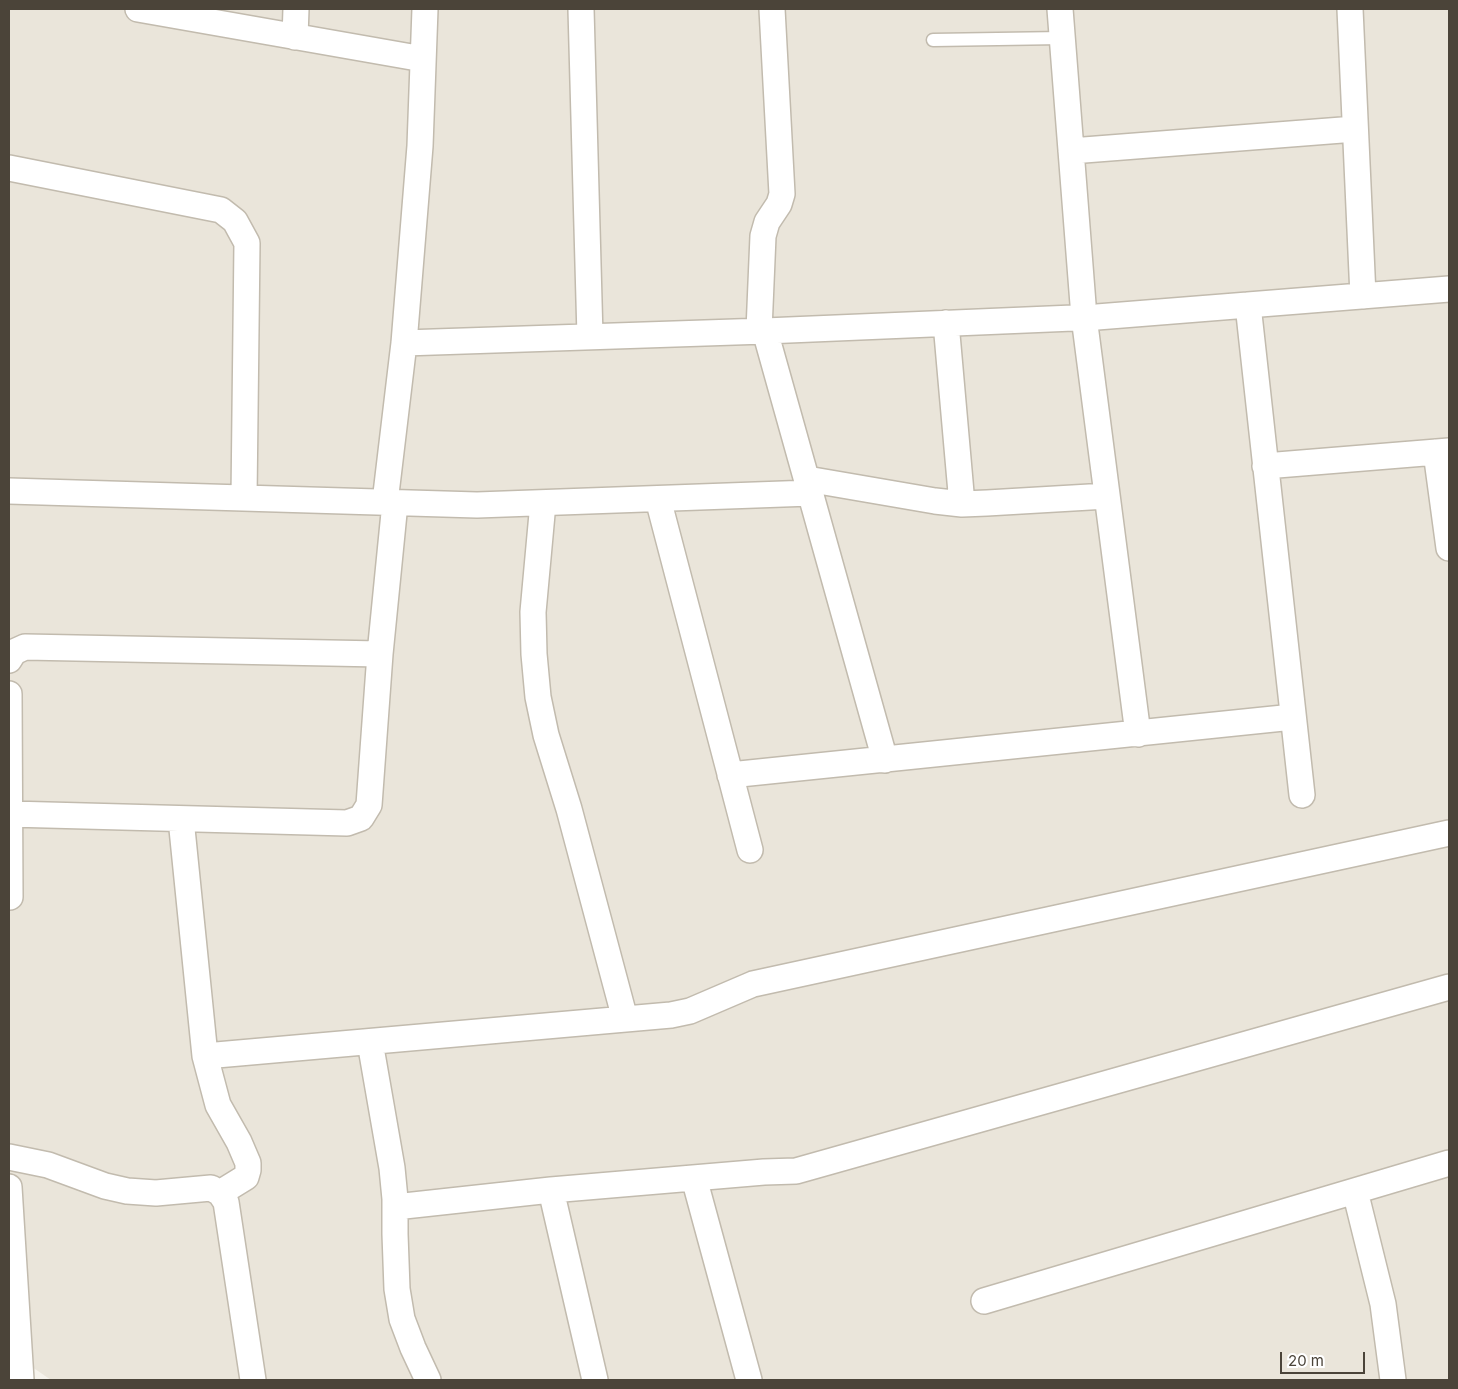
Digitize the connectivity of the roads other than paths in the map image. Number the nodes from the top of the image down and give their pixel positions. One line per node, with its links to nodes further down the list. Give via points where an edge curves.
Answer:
1 (138, 9): 8 (street)
2 (296, 9): 8 (street)
3 (425, 9): 11 (street)
4 (581, 9): 21 (street)
5 (772, 9): 20 (street, via 782,194 763,236)
6 (1060, 9): 9 (street)
7 (1350, 9): 12 (street)
8 (295, 37): 11 (street)
9 (1062, 38): 10 (lane); 13 (street)
10 (933, 40)
11 (423, 59): 22 (street, via 420,146)
12 (1355, 129): 13 (street); 16 (street)
13 (1071, 151): 18 (street)
14 (9, 168): 28 (street, via 221,210 235,221 247,243)
15 (1449, 289): 16 (street)
16 (1363, 296): 17 (street)
17 (1248, 305): 18 (street); 24 (street)
18 (1084, 318): 19 (street); 27 (street)
19 (946, 323): 20 (street); 32 (street)
20 (762, 331): 21 (street); 25 (street)
21 (590, 337): 22 (street)
22 (404, 343): 30 (street)
23 (1443, 451): 24 (street); 33 (street)
24 (1265, 466): 37 (street)
25 (809, 486): 29 (street); 32 (street); 39 (street)
26 (9, 491): 28 (street)
27 (1106, 496): 32 (street); 38 (street)
28 (244, 498): 30 (street)
29 (658, 499): 31 (street); 40 (street)
30 (390, 502): 31 (street, via 477,505); 34 (street)
31 (543, 502): 48 (street, via 533,612 538,697)
32 (962, 504)
33 (1449, 548)
34 (380, 654): 35 (street, via 26,647 14,652); 43 (street, via 369,805 361,818 347,823)
35 (9, 660)
36 (9, 694): 42 (street)
37 (1293, 717): 38 (street); 41 (street)
38 (1138, 734): 39 (street)
39 (885, 760): 40 (street)
40 (730, 775): 45 (street)
41 (1302, 795)
42 (10, 814): 43 (street); 46 (street)
43 (181, 819): 50 (street)
44 (1449, 833): 48 (street, via 753,984 690,1011)
45 (750, 850)
46 (10, 896)
47 (1449, 987): 53 (street, via 796,1171)
48 (625, 1020): 49 (street)
49 (370, 1042): 50 (street); 58 (street, via 392,1168)
50 (205, 1056): 54 (street, via 218,1105 248,1163 248,1170)
51 (9, 1157): 54 (street, via 48,1165 127,1191 156,1193)
52 (1449, 1163): 57 (street)
53 (694, 1178): 56 (street); 64 (street)
54 (231, 1186): 61 (street, via 226,1202)
55 (9, 1187): 60 (street)
56 (551, 1190): 58 (street); 63 (street)
57 (1355, 1191): 59 (street); 65 (street, via 1383,1304)
58 (395, 1207): 62 (street, via 397,1288 402,1319)
59 (984, 1301)
60 (21, 1380)
61 (253, 1380)
62 (428, 1380)
63 (595, 1380)
64 (749, 1380)
65 (1393, 1380)

